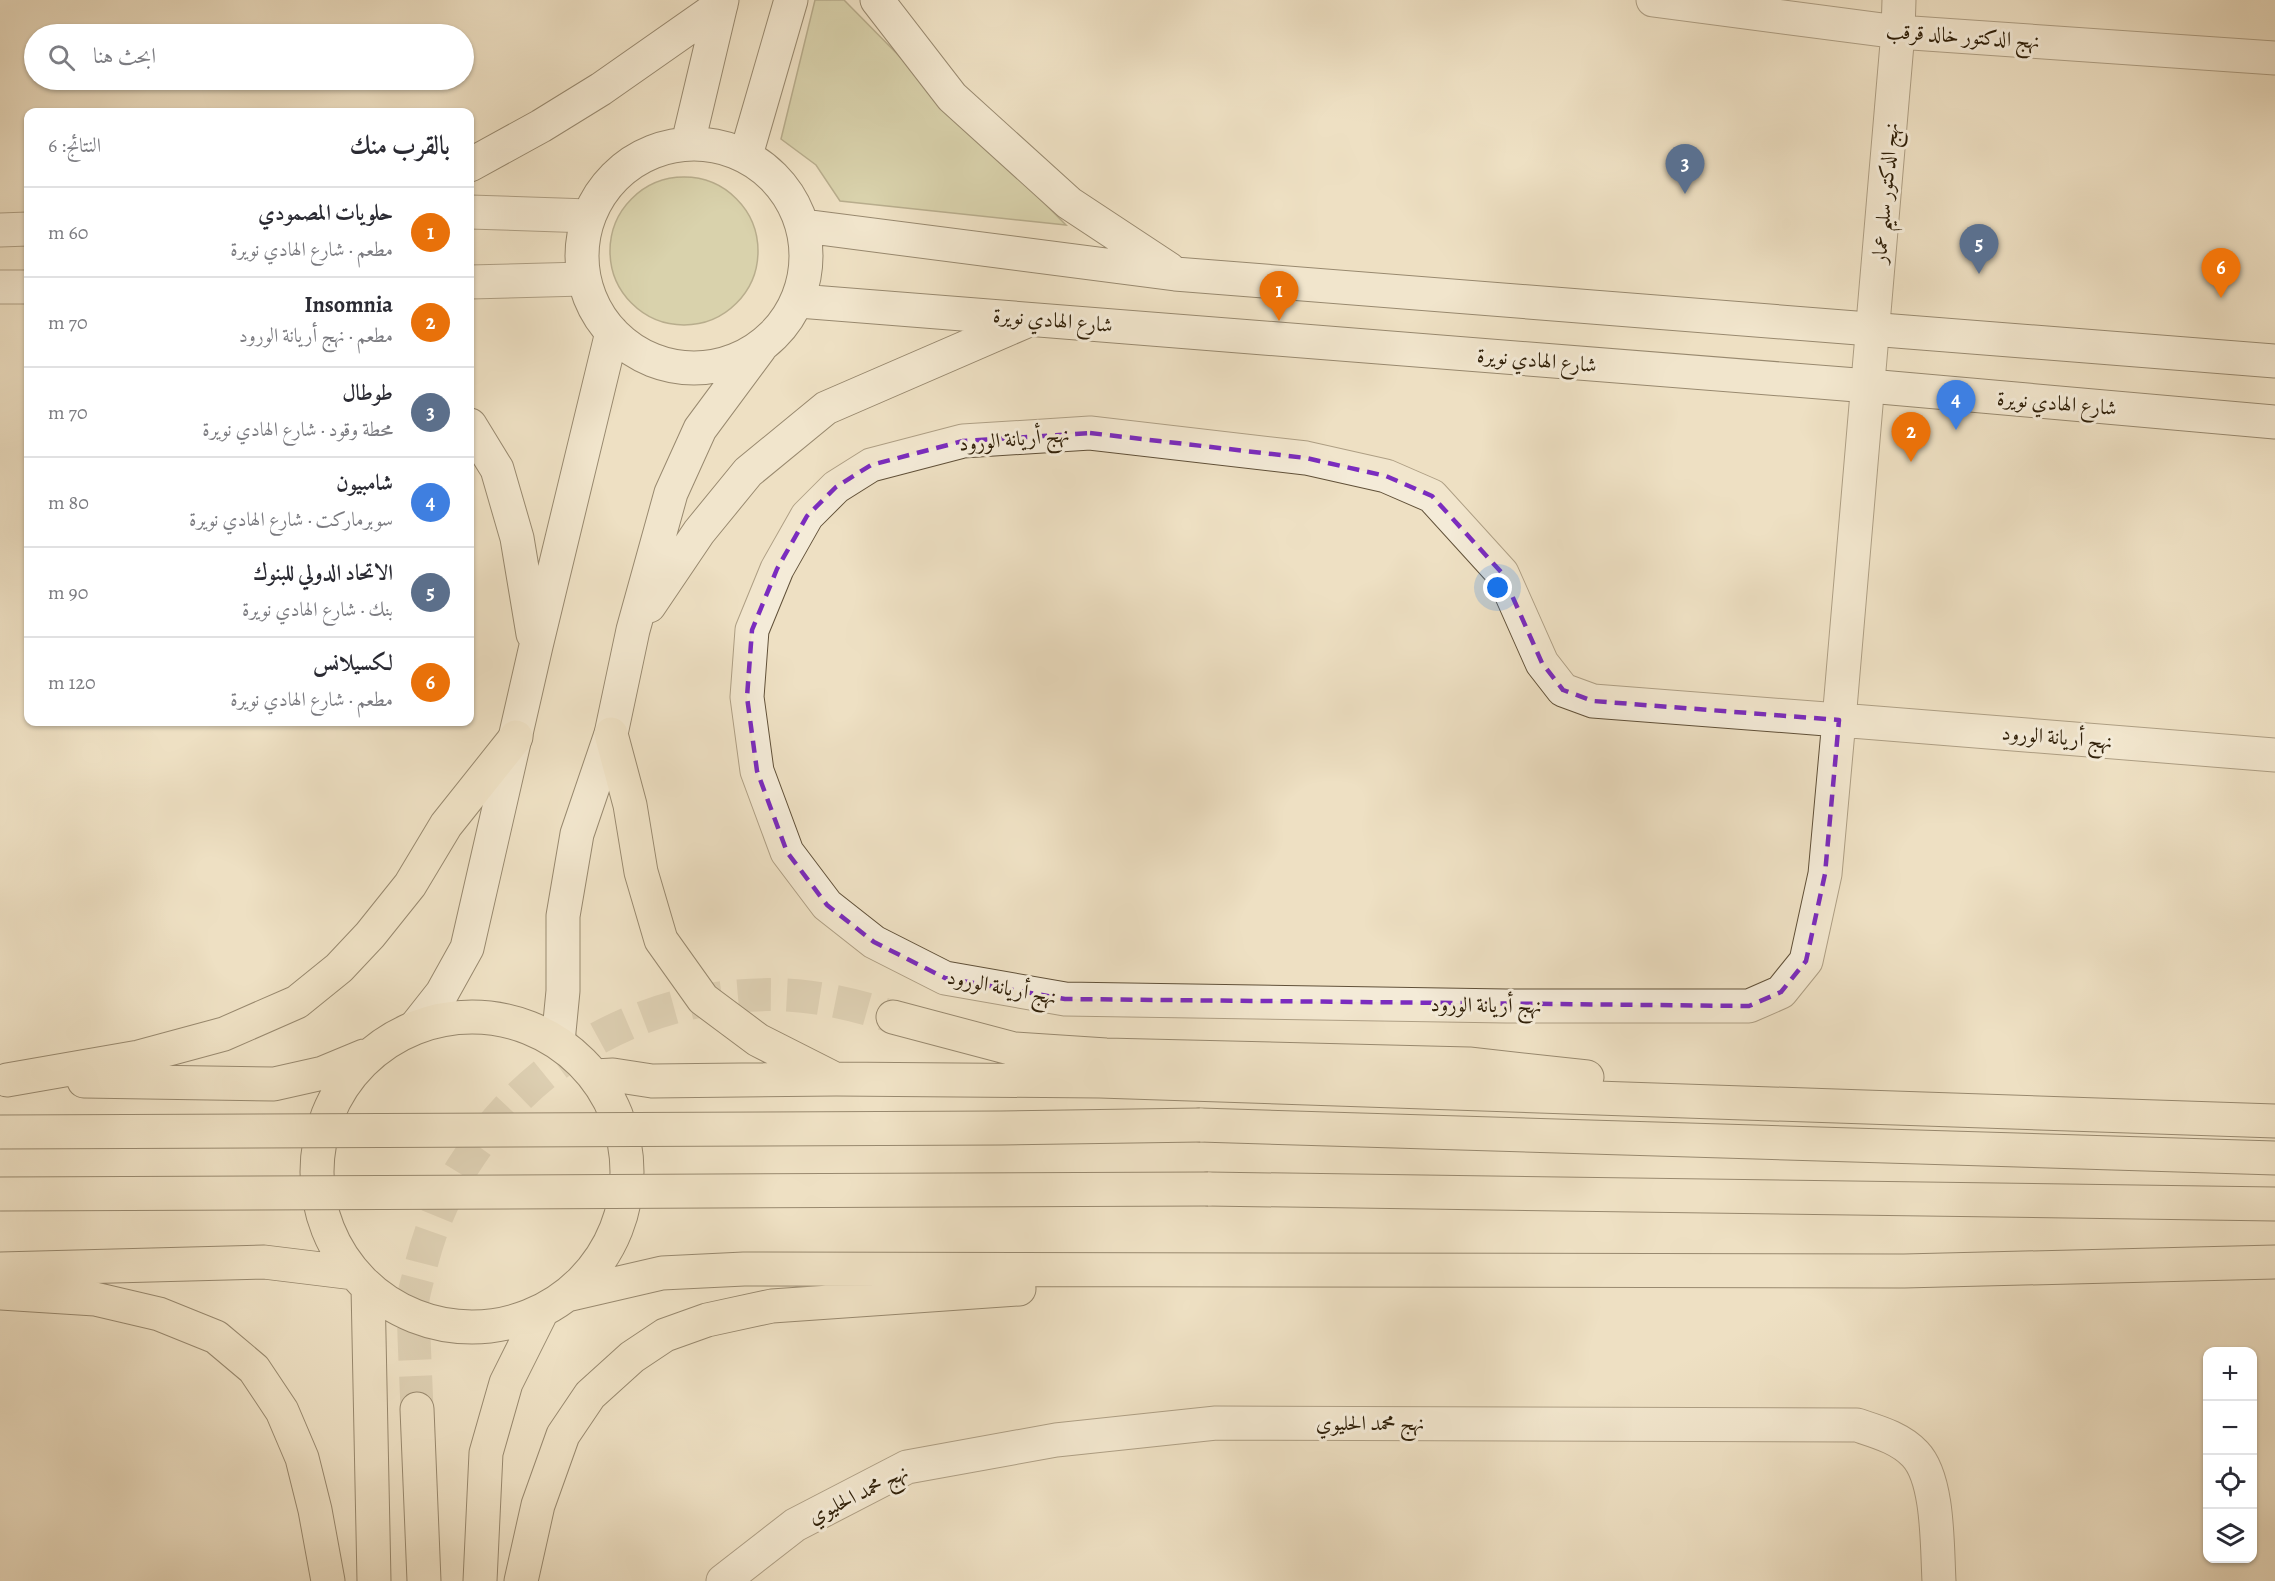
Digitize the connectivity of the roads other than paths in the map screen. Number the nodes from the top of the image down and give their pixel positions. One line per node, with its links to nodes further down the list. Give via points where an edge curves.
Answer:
1 (791, 0): 8 (main road)
2 (876, 0): 15 (main road, via 952,97 1069,203)
3 (1653, 0): 5 (main road, نهج الدكتور خالد قرقب)
4 (722, 2): 7 (main road); 9 (main road, via 601,89)
5 (1899, 16): 6 (main road, نهج الدكتور خالد قرقب); 22 (main road, نهج الدكتور سليم عمار)
6 (2275, 58)
7 (688, 143): 8 (main road); 11 (main road, via 657,149 628,164 605,187)
8 (746, 155): 12 (main road, via 782,184)
9 (474, 163)
10 (474, 212): 11 (main road)
11 (589, 216): 16 (main road, via 582,247)
12 (804, 226): 15 (main road); 20 (main road, via 808,264)
13 (24, 229): 14 (main road)
14 (0, 230)
15 (1175, 274): 22 (main road)
16 (584, 279): 17 (main road); 23 (main road, via 594,308)
17 (474, 282)
18 (0, 287): 19 (main road)
19 (24, 287)
20 (799, 301): 21 (main road, شارع الهادي نويرة); 24 (main road, via 782,327)
21 (1031, 319): 26 (main road, شارع الهادي نويرة); 29 (main road, via 826,408 748,472 699,531)
22 (1873, 330): 25 (main road); 26 (main road, نهج الدكتور سليم عمار)
23 (612, 332): 24 (main road, via 644,357 683,368 723,365); 30 (main road)
24 (760, 348): 29 (main road, via 700,429 671,494)
25 (2275, 361)
26 (1869, 386): 27 (main road, شارع الهادي نويرة); 31 (main road, نهج أريانة الورود)
27 (2275, 422)
28 (474, 432): 30 (main road, via 497,469 517,538)
29 (633, 630): 32 (main road)
30 (536, 646): 33 (main road)
31 (1839, 720): 31 (main road, نهج أريانة الورود, via 1593,701 1563,690 1542,663 1502,573 1432,496 1386,476 1306,458 1090,433 963,441 871,465 836,487 807,516 777,569 752,630 747,697 757,771 787,852 827,905 874,942 945,978 1065,999 1749,1006 1781,992 1806,961 1825,874); 34 (main road, نهج أريانة الورود)
32 (611, 734): 37 (main road, via 577,834 564,916 564,991); 40 (highway, via 630,805 641,872 661,940 703,999 758,1040)
33 (516, 737): 36 (main road, via 467,948 442,993); 41 (highway, via 446,825 410,885 370,935 339,968 297,1002 224,1034 138,1057)
34 (2275, 755)
35 (893, 1017): 42 (highway, via 1014,1048 1106,1056 1470,1064)
36 (416, 1026): 37 (highway, via 474,1017 513,1022); 38 (highway)
37 (558, 1042): 39 (highway)
38 (374, 1051): 41 (highway, via 323,1073 274,1084); 51 (highway, via 340,1089 321,1134 317,1183 328,1231)
39 (595, 1076): 40 (highway, via 652,1081); 53 (highway, via 619,1118 629,1167 622,1216 601,1260)
40 (836, 1079): 42 (highway, via 1100,1081)
41 (3, 1080)
42 (1848, 1105): 43 (highway)
43 (2275, 1120)
44 (0, 1132): 45 (highway, bridge, via 1200,1125)
45 (2275, 1158)
46 (0, 1194): 47 (highway, bridge, via 1208,1189)
47 (2275, 1204)
48 (2275, 1262): 50 (highway, via 1904,1271)
49 (0, 1269): 51 (highway, via 264,1262)
50 (1303, 1270): 53 (highway, via 744,1269 662,1273); 59 (highway, via 772,1306 707,1320 665,1335 632,1357 590,1395 563,1435 538,1505)
51 (361, 1280): 53 (highway, via 407,1313 451,1326 498,1325); 56 (highway)
52 (0, 1293): 55 (highway, via 95,1299 159,1314 216,1337 254,1369 282,1411 302,1458)
53 (555, 1303): 58 (highway, via 506,1383 486,1453)
54 (417, 1409): 57 (highway)
55 (328, 1581)
56 (374, 1581)
57 (424, 1581)
58 (480, 1581)
59 (521, 1581)
60 (723, 1581): 61 (main road, نهج محمد الحليوي, via 795,1525 907,1467 1056,1440 1240,1423 1857,1425 1888,1435 1916,1455 1932,1486)
61 (1939, 1581)

